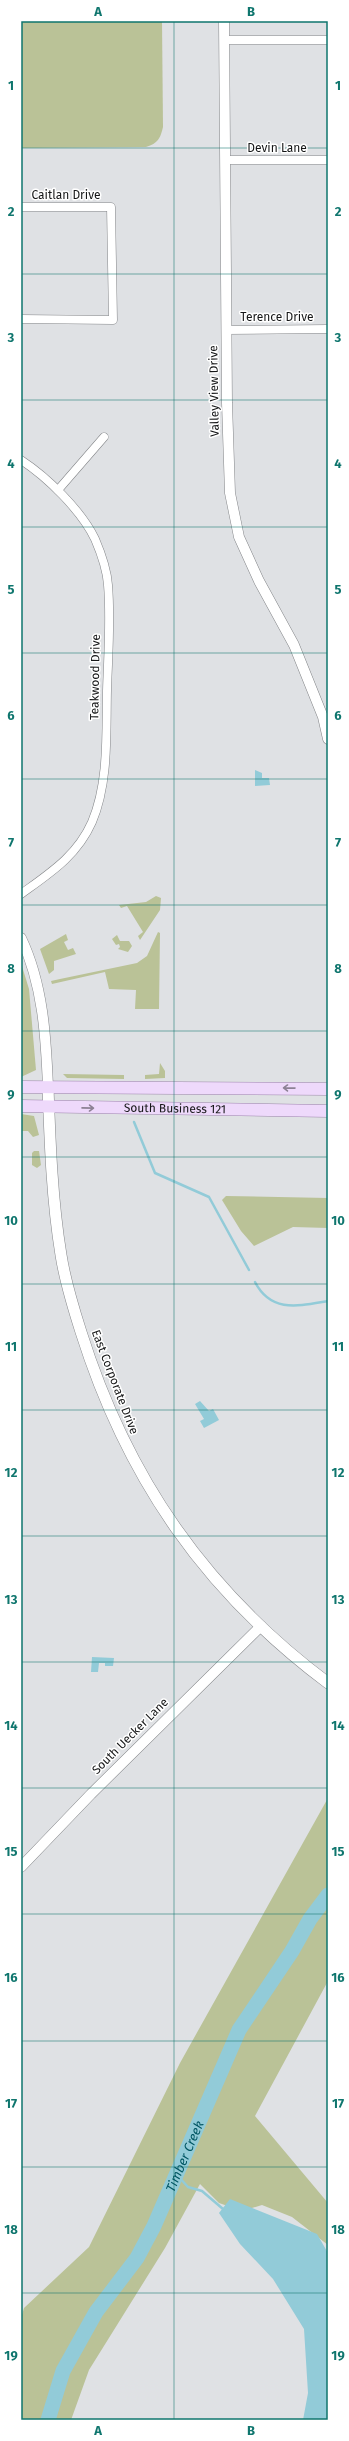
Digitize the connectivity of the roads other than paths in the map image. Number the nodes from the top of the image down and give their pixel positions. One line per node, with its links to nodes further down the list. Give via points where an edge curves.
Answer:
1 (224, 21): 2 (street, Valley View Drive)
2 (224, 40): 3 (street); 4 (street, Valley View Drive)
3 (328, 40)
4 (225, 160): 5 (street, Devin Lane); 9 (street, Valley View Drive)
5 (328, 160)
6 (21, 207): 7 (street, Caitlan Drive, via 111,207 113,320)
7 (21, 319)
8 (328, 329): 9 (street, Terence Drive)
9 (226, 330): 13 (street, Valley View Drive, via 229,464 234,516 239,537 294,645 323,717)
10 (104, 437): 12 (street)
11 (21, 460): 12 (street, Teakwood Drive)
12 (58, 490): 14 (street, Teakwood Drive, via 94,538 103,559 108,584 106,723 101,792 92,822 73,853)
13 (328, 739)
14 (21, 894)
15 (21, 938): 17 (street, via 36,984 42,1015)
16 (21, 1087): 17 (main road, South Business 121)
17 (48, 1087): 18 (main road, South Business 121, one-way to 17); 20 (main road, East Corporate Drive)
18 (328, 1089)
19 (21, 1106): 20 (main road, South Business 121)
20 (49, 1106): 21 (main road, South Business 121, one-way to 21); 22 (main road, East Corporate Drive, via 53,1191 61,1256 76,1315 105,1400 124,1444 162,1511 188,1547)
21 (328, 1111)
22 (261, 1626): 23 (main road, East Corporate Drive, via 294,1657); 24 (street, South Uecker Lane)
23 (328, 1683)
24 (21, 1867)

